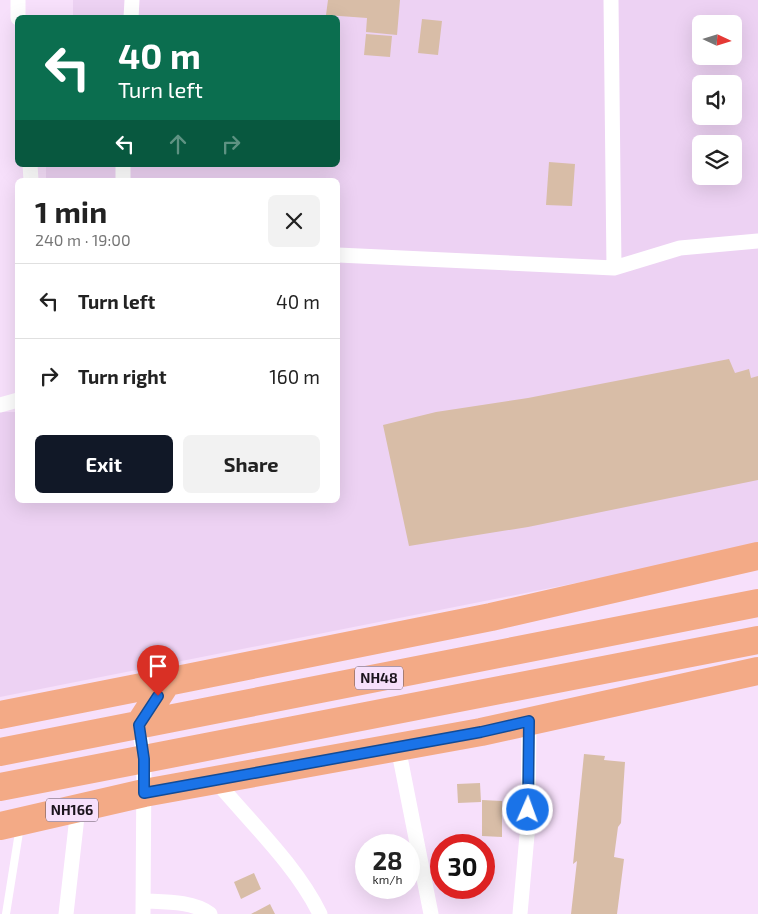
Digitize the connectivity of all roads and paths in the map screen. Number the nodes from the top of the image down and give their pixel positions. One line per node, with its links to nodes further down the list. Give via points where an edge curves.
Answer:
1 (18, 0): 4 (street)
2 (132, 0): 5 (street)
3 (611, 0): 8 (street)
4 (18, 15)
5 (131, 15)
6 (758, 240): 8 (street, via 680,248)
7 (340, 256): 8 (street)
8 (614, 268)
9 (15, 401): 10 (street)
10 (0, 405)
11 (758, 556): 15 (highway, via 491,618)
12 (758, 603): 18 (highway, NH48)
13 (758, 640): 21 (highway, NH48)
14 (758, 671): 17 (highway)
15 (167, 682): 16 (highway); 18 (highway)
16 (0, 715)
17 (529, 721): 19 (highway); 33 (street, via 528,824)
18 (139, 725): 20 (highway, NH48); 21 (street)
19 (398, 747): 22 (highway); 32 (street)
20 (0, 752)
21 (144, 759): 23 (highway, NH48); 24 (street)
22 (216, 780): 24 (highway); 31 (street, via 284,859)
23 (0, 787)
24 (144, 793): 25 (highway, NH166); 27 (street)
25 (78, 808): 26 (highway, NH166); 29 (street)
26 (10, 824): 28 (lane)
27 (144, 907): 30 (street, via 174,902)
28 (6, 914)
29 (66, 914)
30 (210, 914)
31 (320, 914)
32 (431, 914)
33 (520, 914)

